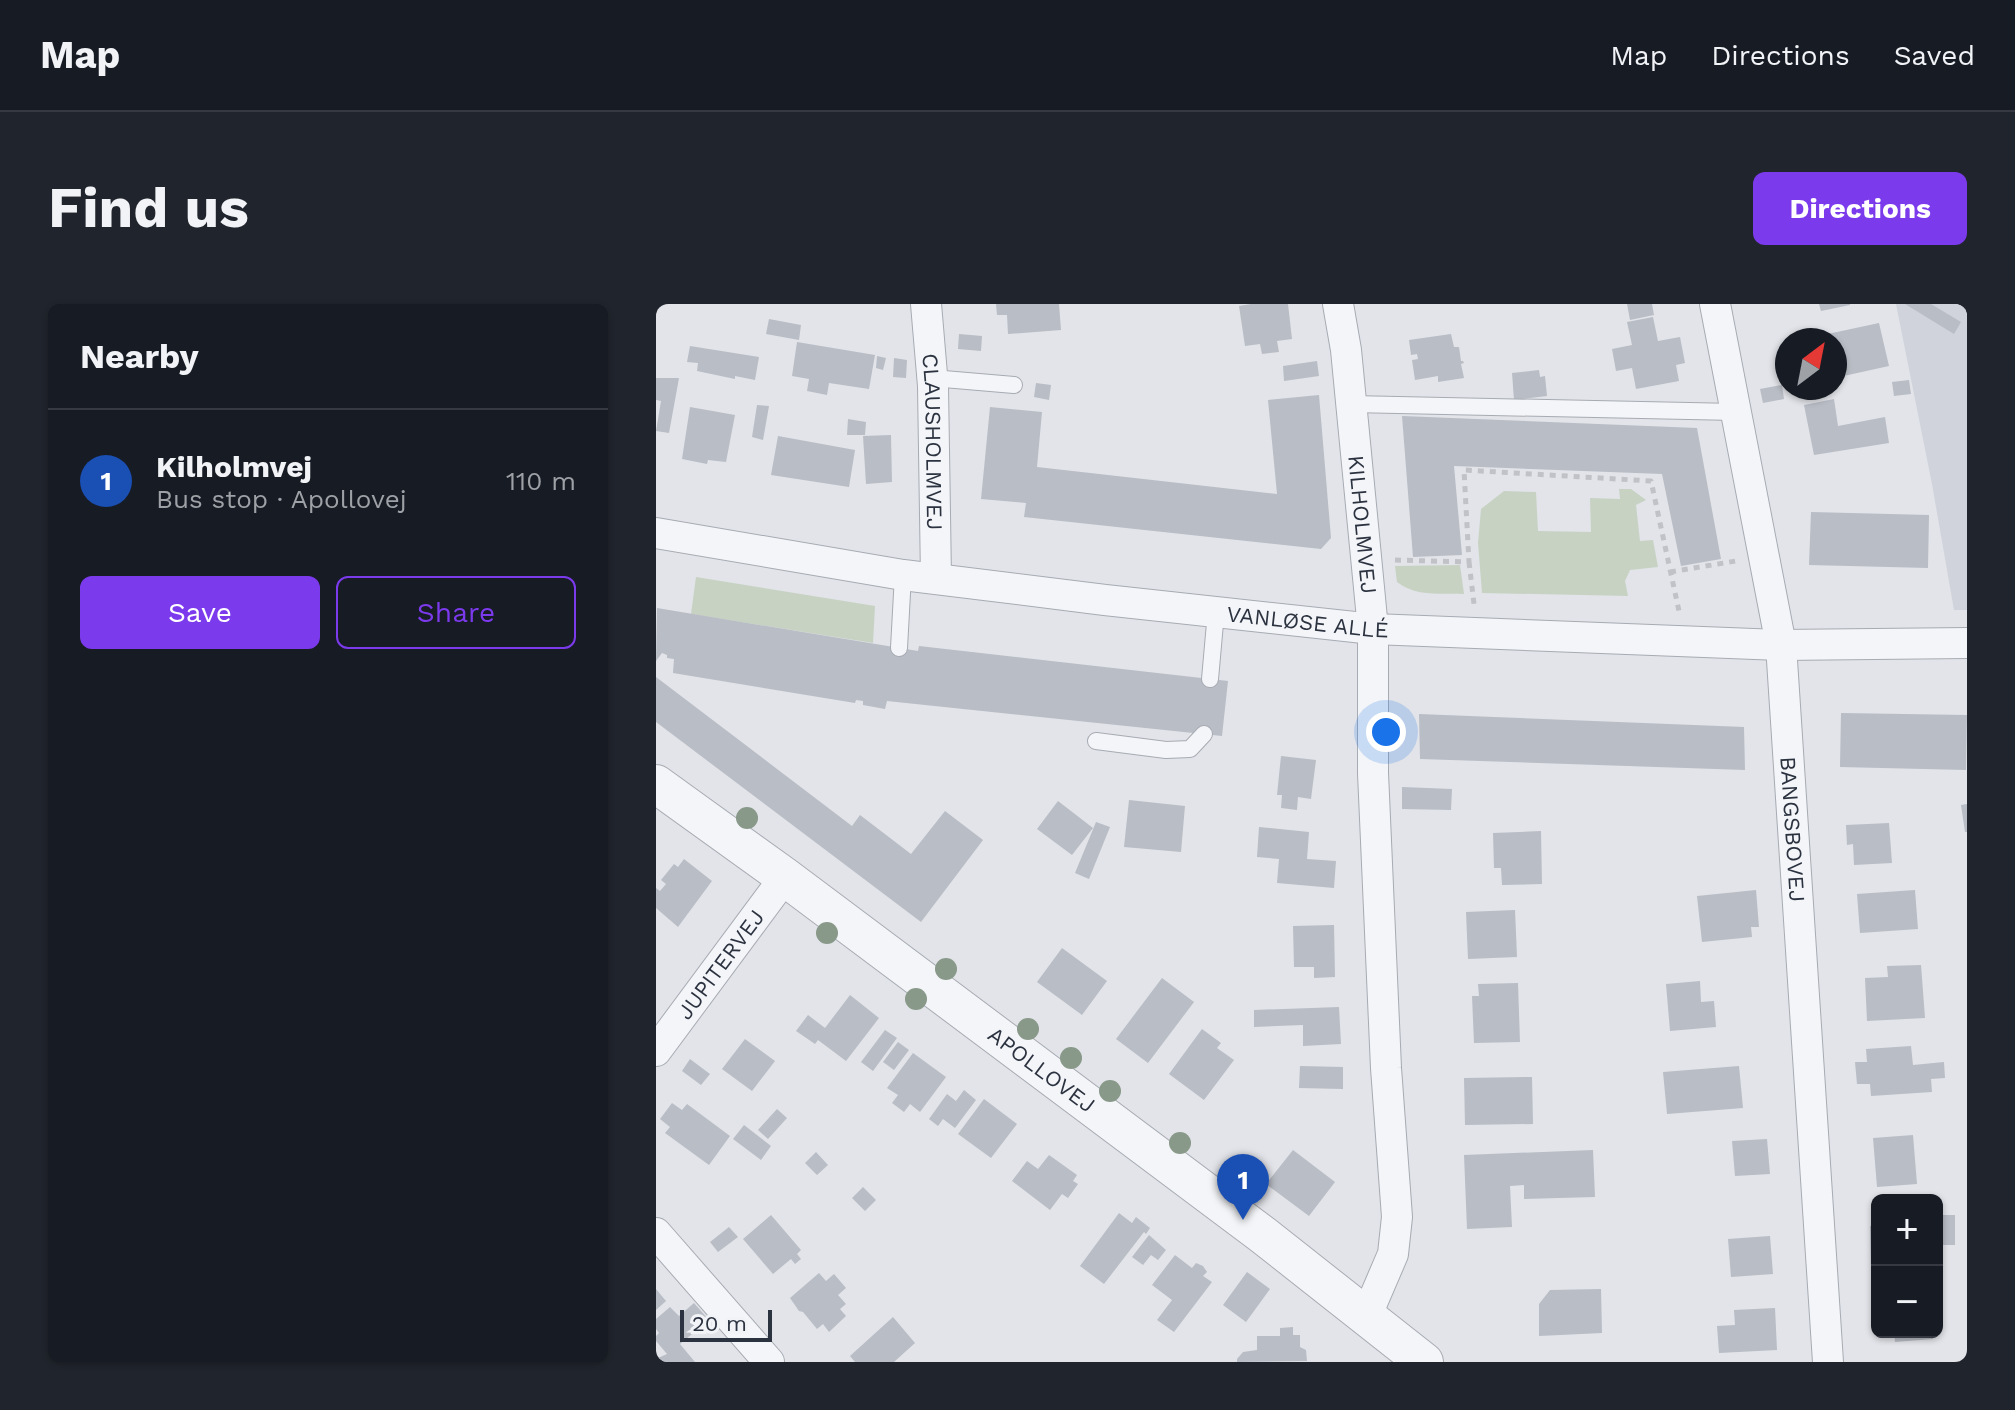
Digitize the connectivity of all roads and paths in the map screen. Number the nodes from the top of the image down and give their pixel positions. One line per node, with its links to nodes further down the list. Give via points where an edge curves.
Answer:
1 (926, 304): 4 (street, CLAUSHOLMVEJ)
2 (1338, 304): 6 (street, KILHOLMVEJ)
3 (1715, 304): 7 (street, BANGSBOVEJ)
4 (932, 378): 5 (lane); 14 (street, CLAUSHOLMVEJ)
5 (1014, 385)
6 (1351, 404): 7 (lane); 10 (street, KILHOLMVEJ)
7 (1736, 412): 9 (street, BANGSBOVEJ)
8 (656, 533): 13 (street, VANLØSE ALLÉ)
9 (1764, 556): 12 (path); 20 (street, BANGSBOVEJ)
10 (1366, 559): 11 (path); 16 (street, KILHOLMVEJ)
11 (1469, 562): 12 (path, via 1464,470 1651,481); 17 (path)
12 (1670, 572): 18 (path)
13 (903, 575): 14 (street, VANLØSE ALLÉ); 21 (lane)
14 (936, 578): 15 (street, VANLØSE ALLÉ)
15 (1216, 612): 16 (street, VANLØSE ALLÉ); 22 (lane)
16 (1373, 629): 17 (street, VANLØSE ALLÉ); 29 (street, KILHOLMVEJ, via 1374,788 1397,1217 1393,1254)
17 (1477, 633): 18 (street, VANLØSE ALLÉ)
18 (1685, 641): 20 (street, VANLØSE ALLÉ)
19 (1967, 643): 20 (street, VANLØSE ALLÉ)
20 (1781, 645): 32 (street, BANGSBOVEJ)
21 (899, 648)
22 (1210, 679)
23 (1204, 734): 24 (lane, via 1190,749)
24 (1096, 741)
25 (656, 784): 26 (street, APOLLOVEJ)
26 (785, 877): 27 (street, JUPITERVEJ); 29 (street, APOLLOVEJ)
27 (656, 1051)
28 (656, 1233): 30 (street)
29 (1366, 1317): 31 (street, APOLLOVEJ)
30 (769, 1362)
31 (1423, 1362)
32 (1828, 1362)

